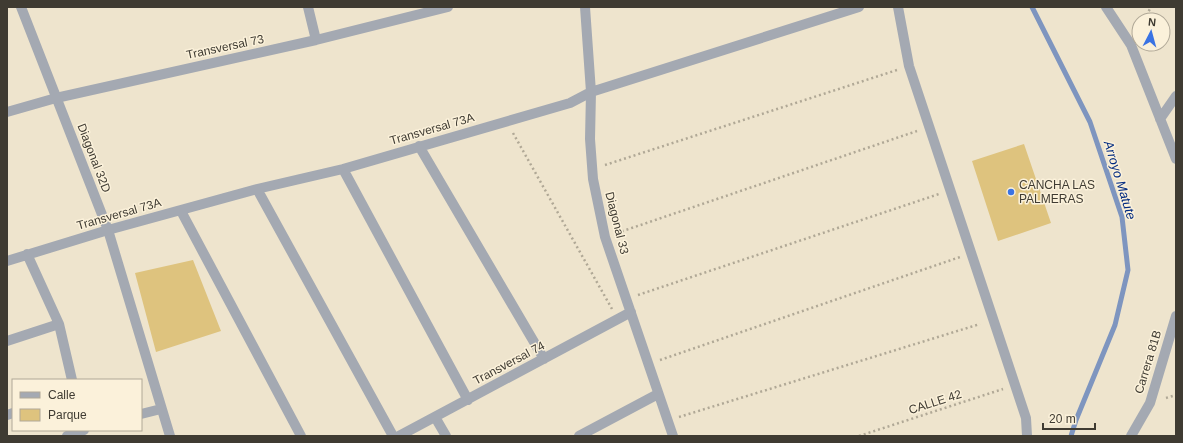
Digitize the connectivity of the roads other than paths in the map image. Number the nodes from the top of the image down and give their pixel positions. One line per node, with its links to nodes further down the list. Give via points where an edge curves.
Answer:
1 (21, 7): 11 (street, Diagonal 32D)
2 (308, 7): 8 (street)
3 (448, 7): 8 (street, Transversal 73)
4 (585, 7): 9 (street, Diagonal 33)
5 (859, 7): 9 (street, Transversal 73A)
6 (898, 7): 42 (street, via 909,66 1016,385 1026,418)
7 (1106, 7): 13 (street, via 1131,45)
8 (316, 40): 11 (street, Transversal 73)
9 (592, 92): 14 (street, Transversal 73A, via 570,103); 22 (street, Diagonal 33, via 592,169 605,237)
10 (1176, 96): 13 (street)
11 (56, 98): 12 (street, Transversal 73); 19 (street, Diagonal 32D)
12 (7, 112)
13 (1160, 119): 15 (street)
14 (419, 146): 16 (street, Transversal 73A); 26 (street)
15 (1176, 159)
16 (343, 169): 17 (street, Transversal 73A); 29 (street)
17 (257, 189): 18 (street, Transversal 73A); 37 (street)
18 (181, 211): 19 (street, Transversal 73A); 36 (street)
19 (108, 230): 20 (street, Transversal 73A); 30 (street, Diagonal 32D)
20 (27, 254): 21 (street, Transversal 73A); 24 (street)
21 (7, 261)
22 (631, 312): 26 (street, Transversal 74); 28 (street, Diagonal 33)
23 (1176, 316): 43 (street, Carrera 81B, via 1150,403)
24 (59, 324): 25 (street); 27 (street)
25 (7, 341)
26 (544, 359): 29 (street, Transversal 74)
27 (72, 379)
28 (658, 394): 40 (street); 41 (street, Diagonal 33)
29 (468, 400): 32 (street, Transversal 74)
30 (161, 409): 31 (street); 35 (street, Diagonal 32D)
31 (142, 414)
32 (435, 417): 38 (street, Transversal 74); 39 (street)
33 (80, 431): 34 (street)
34 (67, 436)
35 (170, 436)
36 (301, 436)
37 (393, 436)
38 (399, 436)
39 (446, 436)
40 (579, 436)
41 (672, 436)
42 (1027, 436)
43 (1131, 436)

